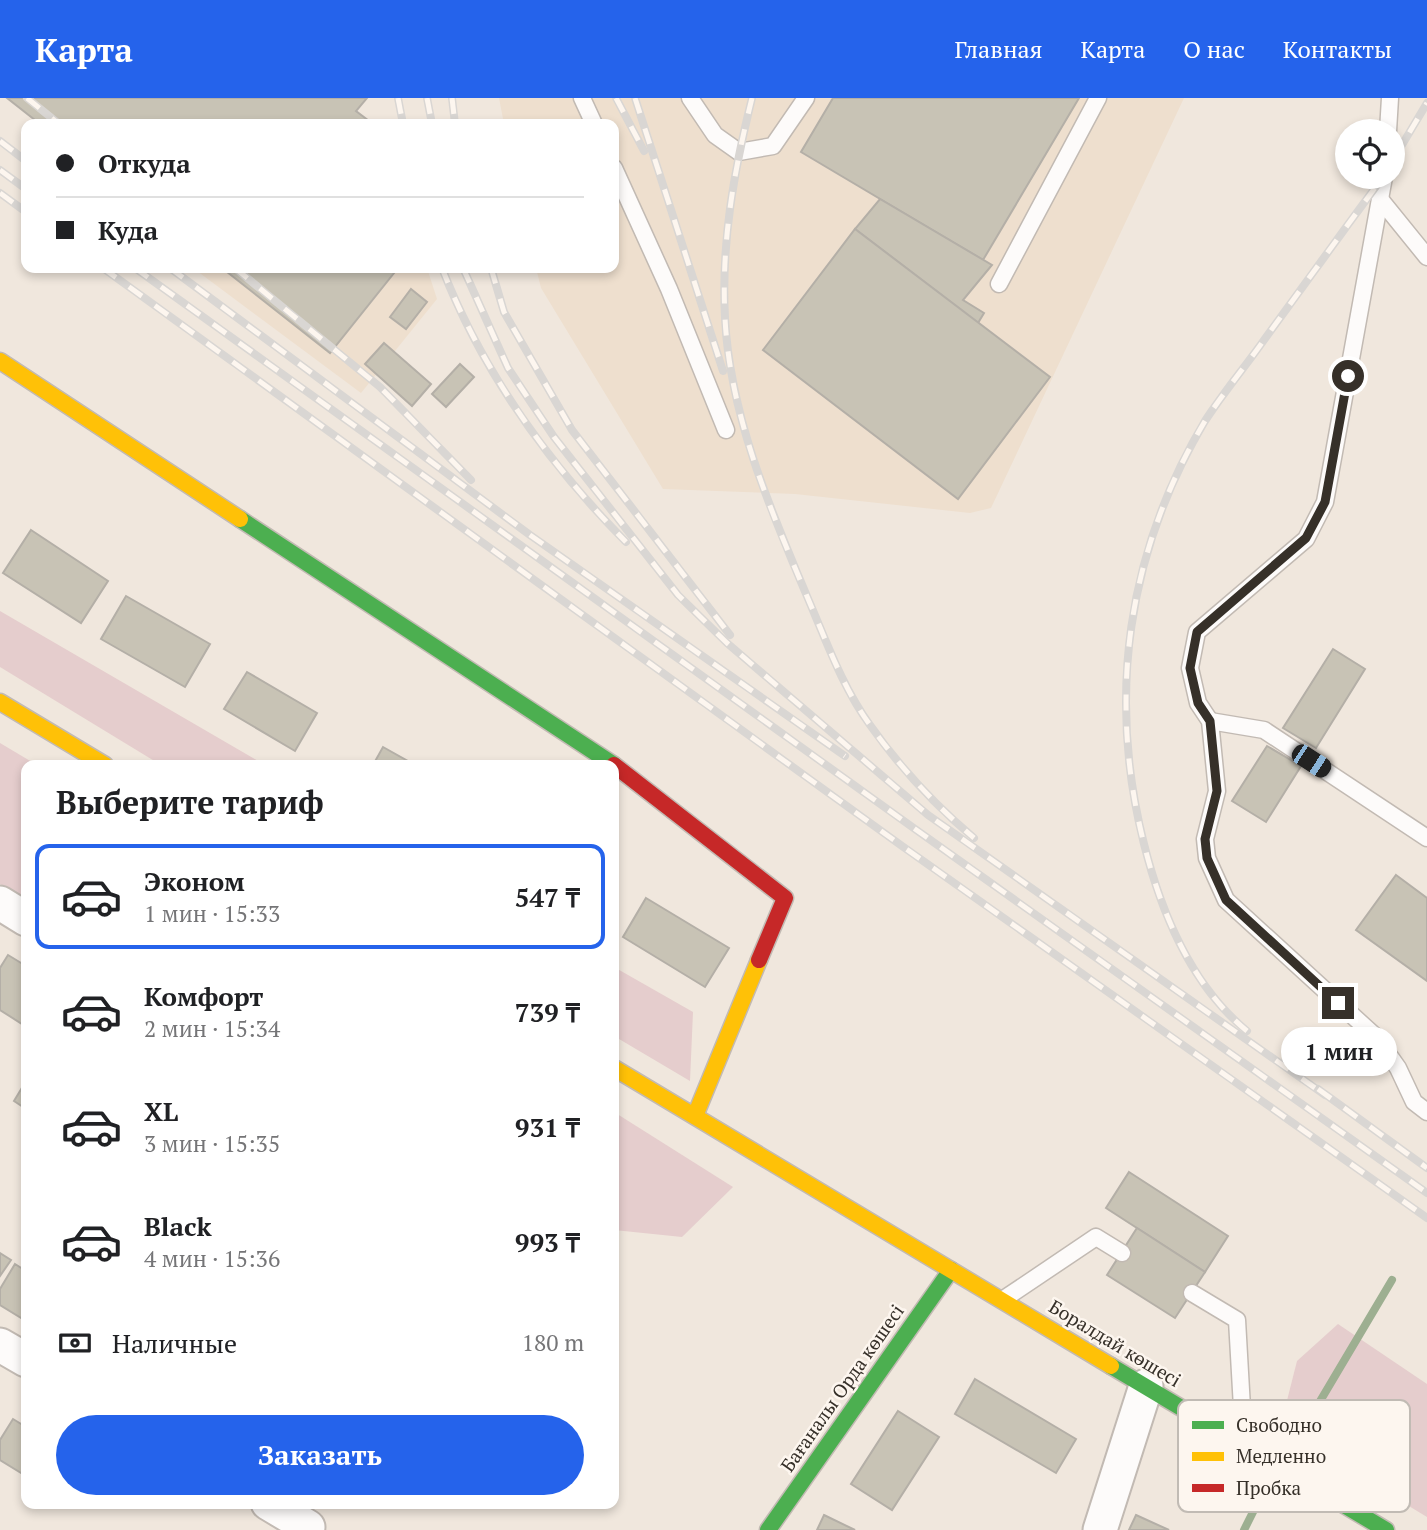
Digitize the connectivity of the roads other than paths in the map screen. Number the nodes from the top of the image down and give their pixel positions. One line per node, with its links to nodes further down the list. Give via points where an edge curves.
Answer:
1 (582, 98): 6 (lane)
2 (690, 98): 3 (lane, via 715,135 739,152 774,146)
3 (806, 98)
4 (1098, 98): 12 (lane)
5 (1390, 98): 7 (lane)
6 (592, 119)
7 (1389, 119)
8 (619, 179): 14 (lane)
9 (1382, 189): 10 (lane)
10 (1380, 199): 11 (lane); 16 (lane, via 1325,502 1306,538 1197,632 1190,668 1198,703)
11 (1427, 257)
12 (999, 284)
13 (0, 361): 18 (street)
14 (726, 430)
15 (0, 702): 17 (street)
16 (1210, 721): 20 (lane, via 1264,730); 24 (lane, via 1217,791 1205,839 1207,858 1226,900 1376,1037 1414,1102)
17 (97, 760)
18 (606, 760)
19 (619, 769): 25 (street, via 785,898)
20 (1427, 838)
21 (0, 903): 22 (street)
22 (21, 916)
23 (619, 1071): 25 (street)
24 (1427, 1112)
25 (695, 1116): 27 (street)
26 (1122, 1253): 29 (lane, via 1096,1237)
27 (951, 1270): 29 (street, Боралдай көшесі); 38 (street, Бағаналы Орда көшесі)
28 (1192, 1293): 33 (lane, via 1237,1320)
29 (1002, 1300): 32 (street, Боралдай көшесі)
30 (0, 1345): 31 (street)
31 (21, 1357)
32 (1146, 1386): 34 (street, Боралдай көшесі); 39 (street)
33 (1241, 1400)
34 (1178, 1405)
35 (284, 1509): 37 (street)
36 (1356, 1512): 40 (street, Боралдай көшесі)
37 (313, 1520)
38 (768, 1530)
39 (1100, 1530)
40 (1386, 1530)

